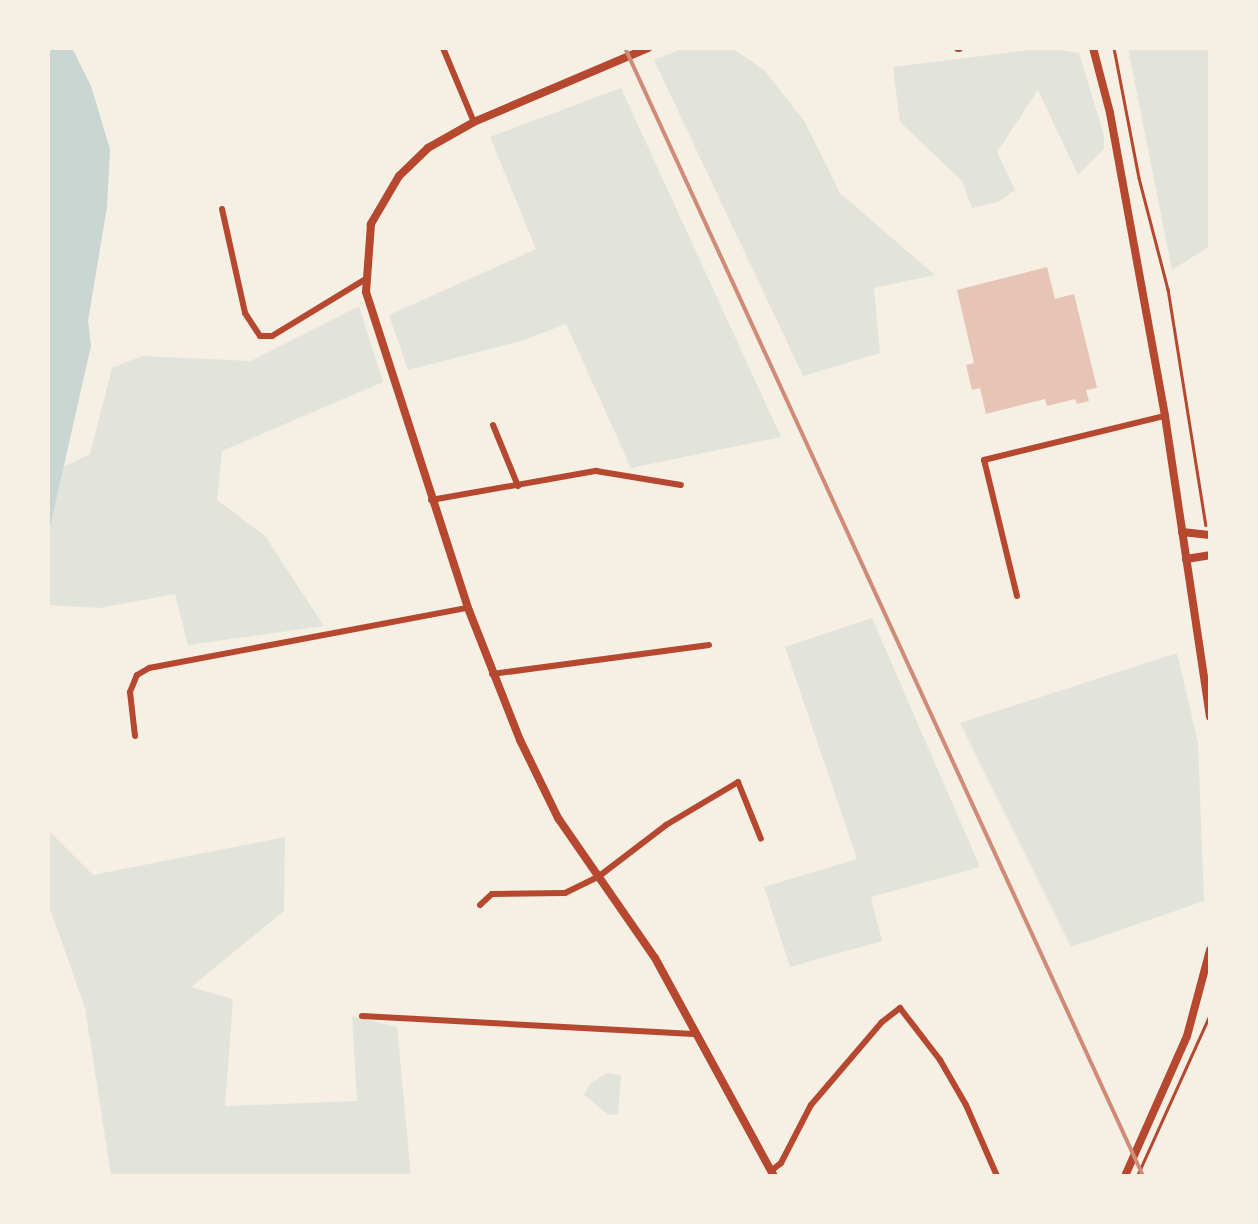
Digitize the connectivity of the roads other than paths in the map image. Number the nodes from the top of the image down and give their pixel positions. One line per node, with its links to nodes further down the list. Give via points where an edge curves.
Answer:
1 (443, 48): 4 (street)
2 (648, 48): 4 (street)
3 (1093, 48): 7 (street)
4 (474, 122): 6 (street, via 428,148 399,176 371,224)
5 (222, 209): 6 (street, via 244,312 260,336 272,336)
6 (364, 280): 11 (street)
7 (1164, 416): 12 (street); 16 (street, via 984,460)
8 (493, 425): 10 (street)
9 (680, 485): 10 (street, via 596,471)
10 (518, 486): 11 (street)
11 (431, 500): 17 (street)
12 (1182, 532): 13 (street); 15 (street)
13 (1210, 535)
14 (1210, 554): 15 (street)
15 (1186, 558): 20 (street)
16 (1017, 596)
17 (468, 608): 19 (street); 21 (street, via 149,668 137,675 130,692)
18 (709, 646): 19 (street)
19 (492, 674): 23 (street, via 546,794)
20 (1210, 717)
21 (135, 736)
22 (762, 839): 23 (street, via 738,782)
23 (598, 877): 24 (street, via 565,893 492,894); 27 (street, via 646,944)
24 (480, 906)
25 (1210, 950): 30 (street, via 1186,1036)
26 (362, 1016): 27 (street)
27 (694, 1034): 28 (street)
28 (772, 1174): 29 (street, via 811,1105 900,1008 958,1090)
29 (997, 1176)
30 (1124, 1176)

